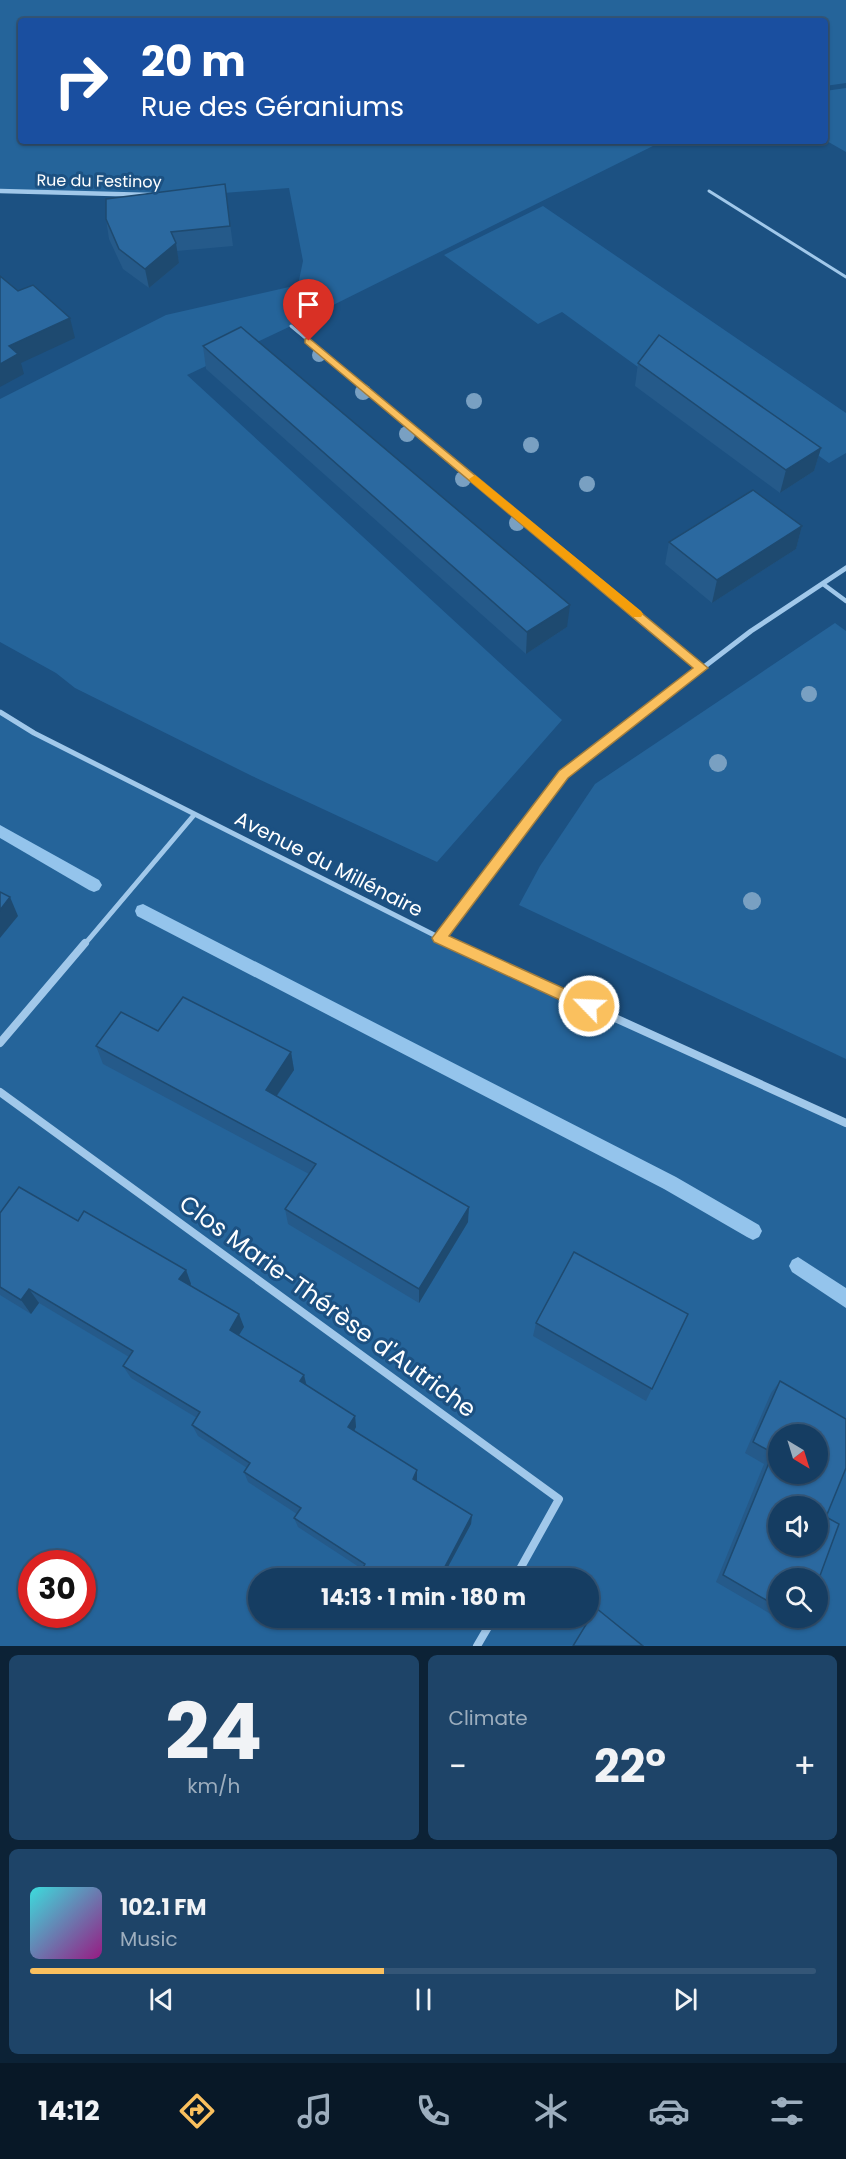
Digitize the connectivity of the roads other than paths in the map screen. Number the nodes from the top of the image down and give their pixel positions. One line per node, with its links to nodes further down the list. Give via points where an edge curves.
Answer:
1 (0, 191): 3 (street, Rue du Festinoy)
2 (709, 191): 4 (lane)
3 (162, 195)
4 (846, 277)
5 (291, 326): 9 (lane)
6 (846, 568): 7 (street)
7 (823, 584): 8 (lane); 9 (street)
8 (846, 601)
9 (702, 668): 12 (street, via 564,774)
10 (0, 712): 11 (street, Avenue du Millénaire)
11 (194, 815): 12 (street, Avenue du Millénaire); 13 (street)
12 (439, 938): 15 (street, Avenue du Millénaire)
13 (0, 1043)
14 (0, 1092): 16 (street, Clos Marie-Thérèse d'Autriche, via 560,1499)
15 (846, 1123)
16 (521, 1568)
17 (488, 1628): 18 (street)
18 (477, 1646)

